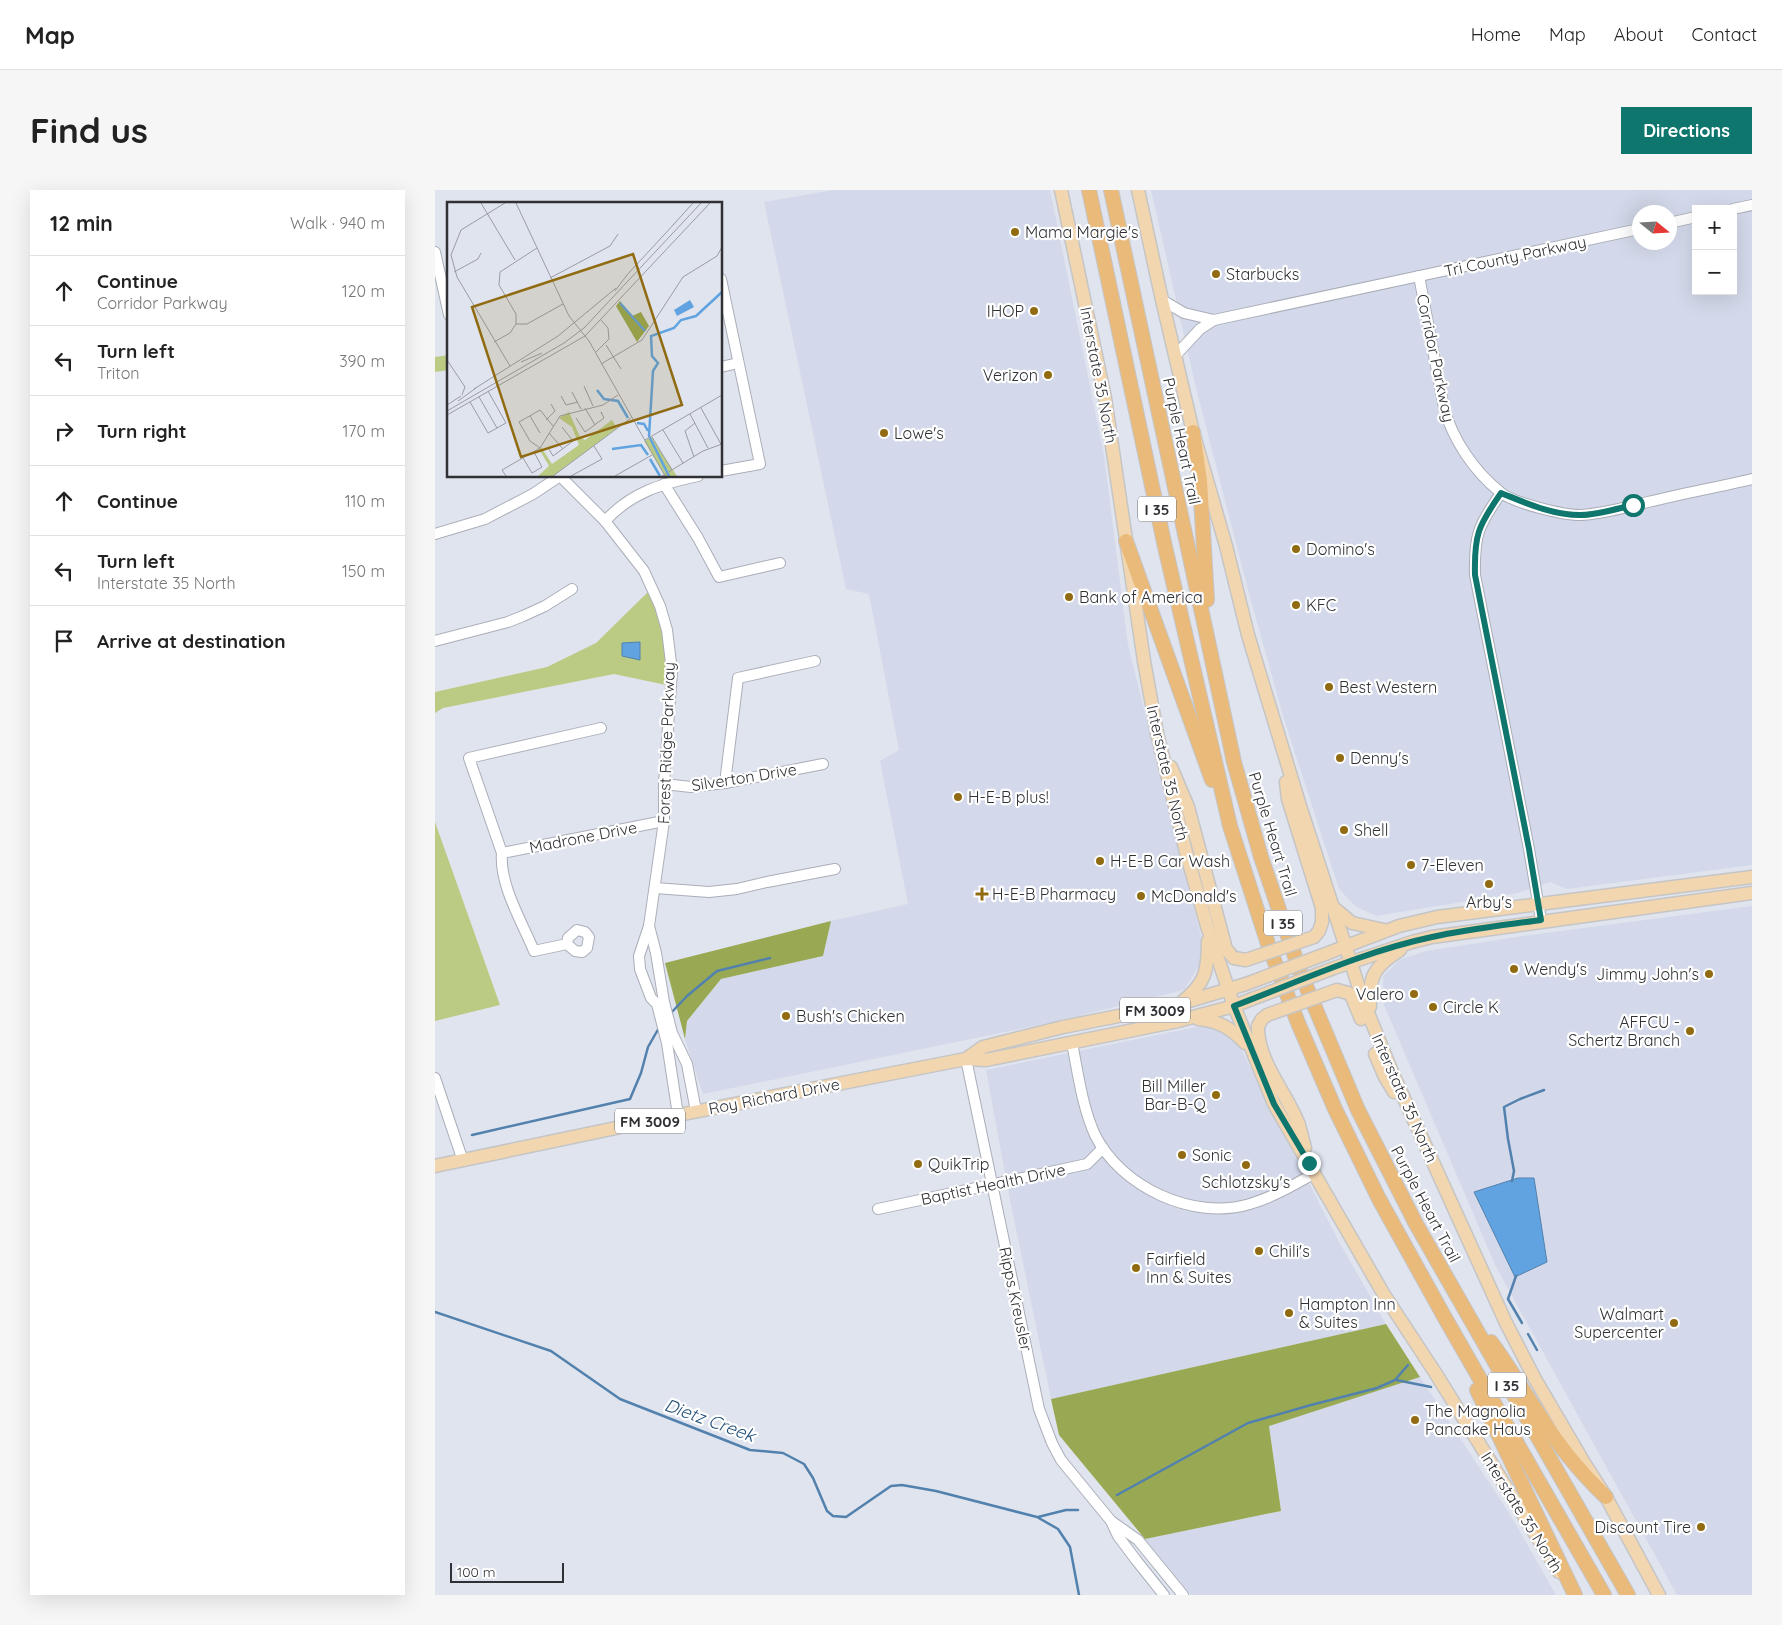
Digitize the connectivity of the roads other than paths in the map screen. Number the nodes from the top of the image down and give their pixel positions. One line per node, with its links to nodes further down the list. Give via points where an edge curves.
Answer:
1 (1061, 190): 29 (main road, Interstate 35 North, via 1105,398)
2 (1089, 190): 42 (highway, I 35, via 1165,547)
3 (1111, 190): 33 (highway, Purple Heart Trail / I 35)
4 (1138, 190): 13 (main road, Interstate 35 North)
5 (1752, 205): 6 (street)
6 (1737, 208)
7 (1692, 218): 8 (street)
8 (1677, 221)
9 (1632, 230): 11 (street, Tri County Parkway)
10 (435, 252): 14 (street)
11 (1419, 276): 15 (street, Tri County Parkway); 26 (street, Corridor Parkway, via 1449,426 1467,456)
12 (723, 287): 17 (street)
13 (1161, 300): 15 (street, Tri County Parkway, via 1184,313); 16 (main road, Interstate 35 North)
14 (447, 306)
15 (1214, 320): 16 (street, Tri County Parkway, via 1200,328)
16 (1175, 356): 19 (main road, Interstate 35 North)
17 (739, 363): 18 (street); 20 (street, via 760,464)
18 (723, 367)
19 (1193, 432): 33 (highway, via 1200,481); 37 (main road, Interstate 35 North)
20 (723, 471)
21 (557, 478): 28 (street, via 485,519)
22 (562, 478): 27 (street, Forest Ridge Parkway)
23 (690, 478): 25 (street)
24 (1752, 479): 26 (street, Corridor Parkway, via 1580,515 1542,509)
25 (664, 484): 27 (street, via 629,500); 30 (street, via 719,577)
26 (1501, 493): 48 (street, via 1479,531 1475,544 1475,575)
27 (605, 521): 40 (street, Forest Ridge Parkway, via 643,571 660,606 667,630 672,671)
28 (435, 534)
29 (1126, 541): 36 (main road, Interstate 35 North); 42 (highway)
30 (780, 563)
31 (572, 589): 32 (street, via 545,606 508,622)
32 (435, 641)
33 (1213, 660): 77 (highway, Purple Heart Trail / I 35, via 1244,802 1301,974 1358,1110)
34 (815, 662): 39 (street, via 738,678)
35 (601, 728): 43 (street, via 469,758)
36 (1157, 733): 37 (main road, bridge, via 1189,807 1226,949 1234,958 1246,960 1314,938 1322,922 1322,908 1288,798); 52 (main road, Interstate 35 North)
37 (1283, 751): 49 (main road, Interstate 35 North)
38 (823, 764): 39 (street, Silverton Drive)
39 (725, 783): 40 (street, Silverton Drive, via 691,787)
40 (664, 784): 41 (street, Forest Ridge Parkway)
41 (664, 821): 43 (street, Madrone Drive); 46 (street, Forest Ridge Parkway)
42 (1230, 826): 78 (highway, I 35, via 1268,944 1335,1109 1379,1199)
43 (502, 853): 55 (street, via 504,882 534,951)
44 (835, 870): 46 (street, via 709,892)
45 (1752, 878): 48 (main road, FM 3009)
46 (655, 888): 51 (street, Forest Ridge Parkway)
47 (1750, 894): 50 (main road, FM 3009)
48 (1539, 904): 50 (street); 53 (main road, FM 3009, via 1437,916)
49 (1332, 905): 53 (main road, via 1352,924); 56 (main road, Interstate 35 North)
50 (1541, 920): 54 (main road, FM 3009, via 1432,936)
51 (649, 926): 59 (street, Forest Ridge Parkway, via 655,948); 59 (street, Forest Ridge Parkway, via 639,956 640,969 651,998)
52 (1207, 926): 58 (main road, Interstate 35 North); 60 (main road, via 1206,972 1195,992)
53 (1386, 931): 56 (main road, FM 3009)
54 (1412, 942): 57 (main road, FM 3009); 63 (main road, via 1381,962 1375,972 1369,992)
55 (567, 944)
56 (1345, 946): 57 (main road, Interstate 35 North); 58 (main road, FM 3009, bridge)
57 (1350, 962): 61 (main road, FM 3009, bridge); 63 (main road, Interstate 35 North)
58 (1229, 991): 60 (main road, Roy Richard Drive / FM 3009); 61 (main road, Interstate 35 North)
59 (661, 1003): 68 (street, Forest Ridge Parkway, via 687,1064); 69 (street, Forest Ridge Parkway)
60 (1179, 1004): 66 (main road, Roy Richard Drive / FM 3009, via 983,1047)
61 (1234, 1006): 62 (main road, Roy Richard Drive / FM 3009); 65 (main road, Interstate 35 North)
62 (1191, 1018): 64 (main road, Roy Richard Drive / FM 3009); 65 (main road, via 1227,1026)
63 (1372, 1021): 70 (main road, Interstate 35 North)
64 (1073, 1042): 66 (main road, Roy Richard Drive / FM 3009, via 986,1060); 71 (street, via 1083,1096)
65 (1250, 1049): 74 (main road, Interstate 35 North, via 1274,1104)
66 (966, 1059): 68 (main road, Roy Richard Drive / FM 3009); 75 (street, Ripps Kreusler)
67 (435, 1078): 72 (street)
68 (696, 1111): 69 (main road, Roy Richard Drive / FM 3009)
69 (679, 1115): 72 (main road, Roy Richard Drive / FM 3009)
70 (1425, 1141): 74 (main road, bridge, via 1385,1077 1355,1003 1348,993 1337,990 1267,1015 1259,1026 1258,1039 1299,1124); 79 (main road, Interstate 35 North, via 1506,1323 1583,1462)
71 (1103, 1148): 74 (street, via 1122,1171 1145,1188 1205,1207 1249,1204 1278,1194); 75 (street, Baptist Health Drive, via 1087,1164)
72 (463, 1160): 73 (main road, Roy Richard Drive / FM 3009)
73 (435, 1166)
74 (1312, 1168): 83 (main road, Interstate 35 North, via 1383,1293)
75 (991, 1184): 76 (street, Baptist Health Drive); 80 (street, Ripps Kreusler, via 1039,1409 1061,1460)
76 (878, 1209)
77 (1455, 1294): 79 (highway, via 1506,1362 1558,1443 1585,1478); 85 (highway, Purple Heart Trail / I 35)
78 (1445, 1318): 83 (highway); 84 (highway, I 35)
79 (1606, 1497): 86 (main road, Interstate 35 North)
80 (1111, 1521): 81 (street, Ripps Kreusler); 82 (street, Ripps Kreusler, via 1137,1540)
81 (1164, 1595)
82 (1183, 1595)
83 (1575, 1595)
84 (1604, 1595)
85 (1628, 1595)
86 (1659, 1595)

